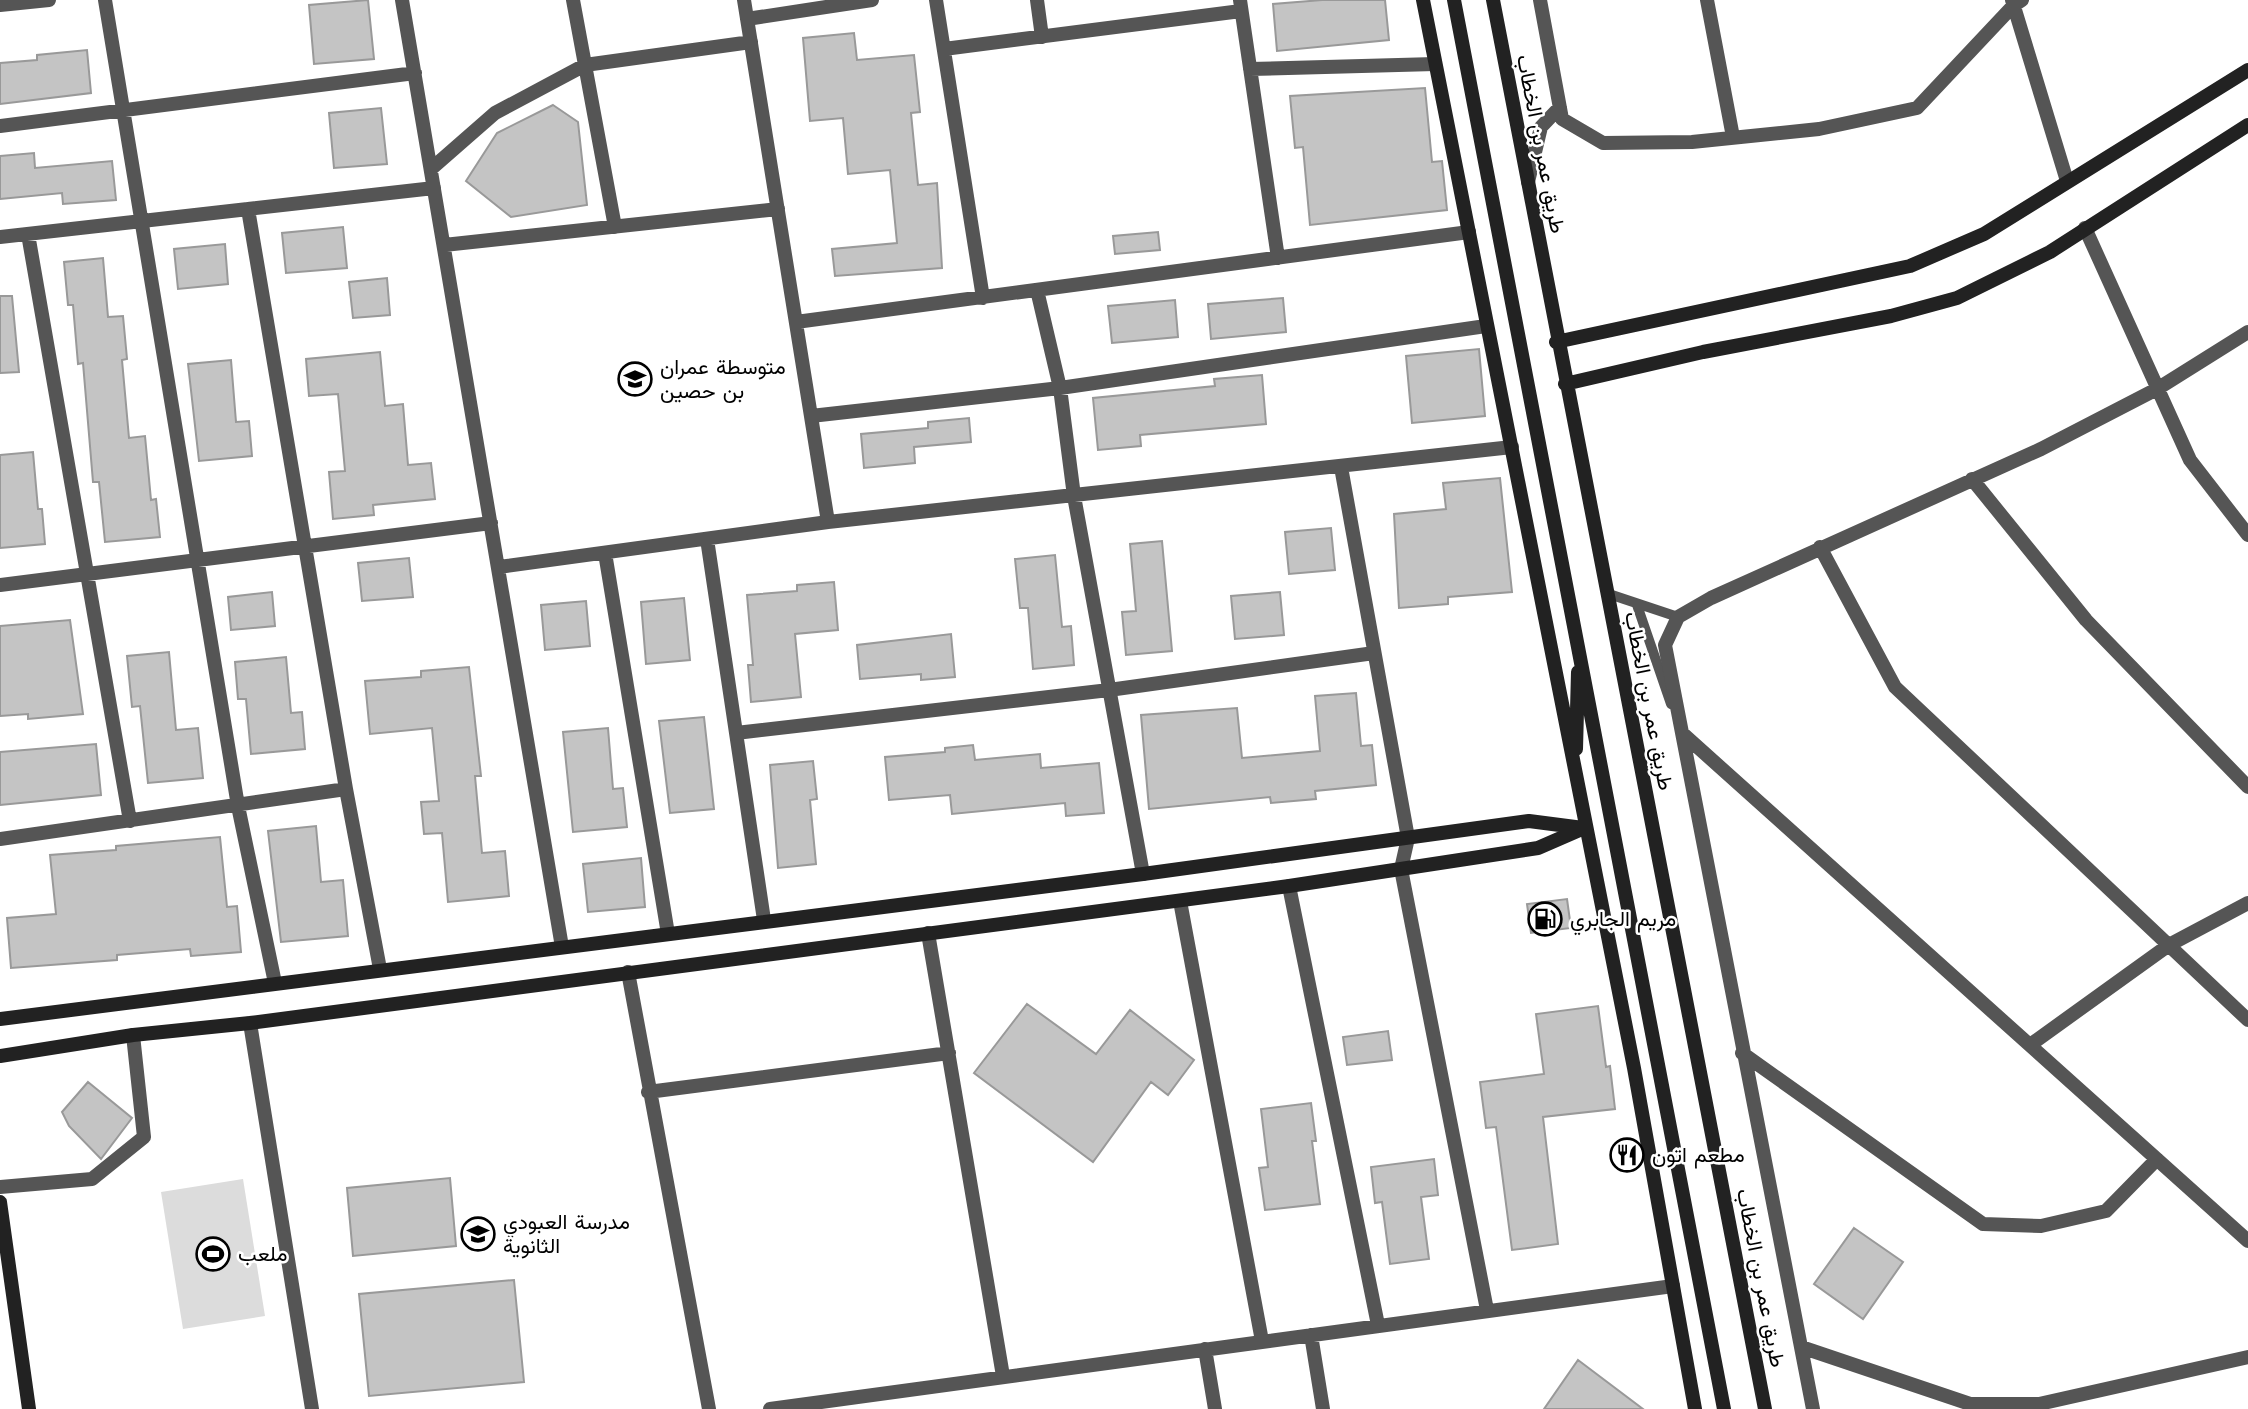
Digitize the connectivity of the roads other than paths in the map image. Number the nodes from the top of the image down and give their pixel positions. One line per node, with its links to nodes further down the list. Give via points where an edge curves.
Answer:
1 (49, 0): 15 (street)
2 (104, 0): 27 (street)
3 (402, 0): 25 (street)
4 (573, 0): 22 (street)
5 (744, 0): 17 (street)
6 (872, 0): 17 (street)
7 (936, 0): 20 (street)
8 (1037, 0): 18 (street)
9 (1423, 0): 21 (street)
10 (1454, 0): 73 (street)
11 (1493, 0): 33 (street, طريق عمر بن الخطاب)
12 (1540, 0): 26 (street)
13 (1707, 0): 30 (street)
14 (2015, 2): 30 (street, via 1917,108 1819,129); 32 (street)
15 (0, 5)
16 (1240, 5): 18 (street); 23 (street)
17 (747, 19): 19 (street)
18 (1042, 37): 20 (street)
19 (751, 42): 22 (street); 36 (street)
20 (944, 50): 46 (street)
21 (1435, 64): 23 (street); 40 (street)
22 (585, 65): 31 (street, via 495,113); 38 (street)
23 (1250, 69): 44 (street)
24 (2248, 70): 32 (street)
25 (415, 73): 27 (street); 31 (street)
26 (1560, 107): 30 (street, via 1562,119 1603,143); 33 (street, via 1541,127)
27 (123, 111): 29 (street); 37 (street)
28 (2248, 125): 39 (street)
29 (0, 126)
30 (1733, 138)
31 (431, 169): 34 (street)
32 (2067, 181): 50 (street, via 1984,234 1910,266)
33 (1528, 183): 50 (street, طريق عمر بن الخطاب)
34 (434, 188): 35 (street); 43 (street)
35 (248, 208): 37 (street); 64 (street)
36 (778, 209): 38 (street); 47 (street)
37 (141, 220): 41 (street); 66 (street)
38 (615, 226): 43 (street)
39 (2085, 228): 51 (street, via 2050,252 1957,298); 53 (street)
40 (1469, 232): 44 (street); 48 (street)
41 (28, 234): 42 (street); 68 (street)
42 (0, 237)
43 (444, 245): 60 (street)
44 (1278, 258): 45 (street)
45 (1037, 290): 46 (street); 52 (street)
46 (983, 298): 47 (street)
47 (796, 322): 54 (street)
48 (1486, 326): 52 (street); 55 (street)
49 (2248, 332): 53 (street)
50 (1556, 342): 51 (street, طريق عمر بن الخطاب)
51 (1565, 384): 70 (street, طريق عمر بن الخطاب)
52 (1059, 388): 54 (street); 58 (street)
53 (2157, 389): 57 (street); 61 (street, via 2190,460)
54 (811, 416): 59 (street)
55 (1512, 447): 56 (street); 78 (street)
56 (1341, 467): 58 (street); 74 (street)
57 (1972, 479): 63 (street); 79 (street, via 2086,620)
58 (1074, 496): 59 (street); 75 (street)
59 (828, 522): 62 (street)
60 (491, 523): 64 (street); 67 (street)
61 (2248, 535)
62 (707, 539): 65 (street); 76 (street)
63 (1820, 547): 72 (street); 94 (street, via 1895,687)
64 (307, 548): 66 (street); 80 (street)
65 (605, 553): 67 (street); 93 (street)
66 (197, 562): 68 (street); 81 (street)
67 (499, 567): 95 (street)
68 (85, 575): 69 (street); 82 (street)
69 (0, 585)
70 (1606, 593): 71 (lane); 131 (street, طريق عمر بن الخطاب)
71 (1637, 605): 72 (lane); 77 (lane)
72 (1678, 617): 77 (street, via 1665,645)
73 (1578, 642): 78 (street); 130 (street)
74 (1374, 653): 75 (street); 84 (street)
75 (1109, 690): 76 (street); 87 (street)
76 (736, 733): 91 (street)
77 (1682, 733): 103 (street); 105 (street)
78 (1575, 778): 83 (street)
79 (2248, 787)
80 (346, 789): 81 (street); 96 (street)
81 (238, 806): 82 (street); 98 (street)
82 (130, 821): 85 (street)
83 (1584, 828): 84 (street, via 1529,821); 86 (street, via 1538,848); 112 (street)
84 (1408, 838): 86 (street); 87 (street)
85 (0, 839)
86 (1401, 869): 88 (street); 113 (street)
87 (1143, 874): 91 (street)
88 (1289, 886): 89 (street); 114 (street)
89 (1180, 901): 92 (street); 116 (street)
90 (2248, 903): 94 (street)
91 (764, 920): 93 (street)
92 (928, 933): 97 (street); 104 (street)
93 (668, 934): 95 (street)
94 (2169, 946): 100 (street); 103 (street)
95 (562, 947): 96 (street)
96 (380, 969): 98 (street)
97 (628, 972): 101 (street); 107 (street)
98 (275, 983): 99 (street)
99 (0, 1019)
100 (2248, 1020)
101 (250, 1023): 102 (street); 125 (street)
102 (133, 1035): 106 (street); 109 (street, via 144,1138 92,1179)
103 (2030, 1045): 108 (street)
104 (949, 1053): 107 (street); 120 (street)
105 (1742, 1053): 108 (street, via 1983,1224 2041,1226 2106,1211); 117 (street)
106 (0, 1056)
107 (648, 1092): 126 (street)
108 (2157, 1159): 111 (street)
109 (0, 1187)
110 (0, 1202): 124 (street)
111 (2248, 1241)
112 (1673, 1286): 113 (street); 122 (street)
113 (1487, 1310): 114 (street)
114 (1378, 1325): 115 (street)
115 (1311, 1335): 116 (street); 129 (street)
116 (1262, 1341): 118 (street)
117 (1801, 1347): 123 (street); 132 (street)
118 (1205, 1349): 120 (street); 128 (street)
119 (2248, 1357): 123 (street, via 2039,1405)
120 (1003, 1376): 121 (street)
121 (833, 1405): 127 (street)
122 (1696, 1407)
123 (1970, 1407)
124 (29, 1409)
125 (312, 1409)
126 (709, 1409)
127 (770, 1409)
128 (1215, 1409)
129 (1323, 1409)
130 (1724, 1409)
131 (1765, 1409)
132 (1813, 1409)

